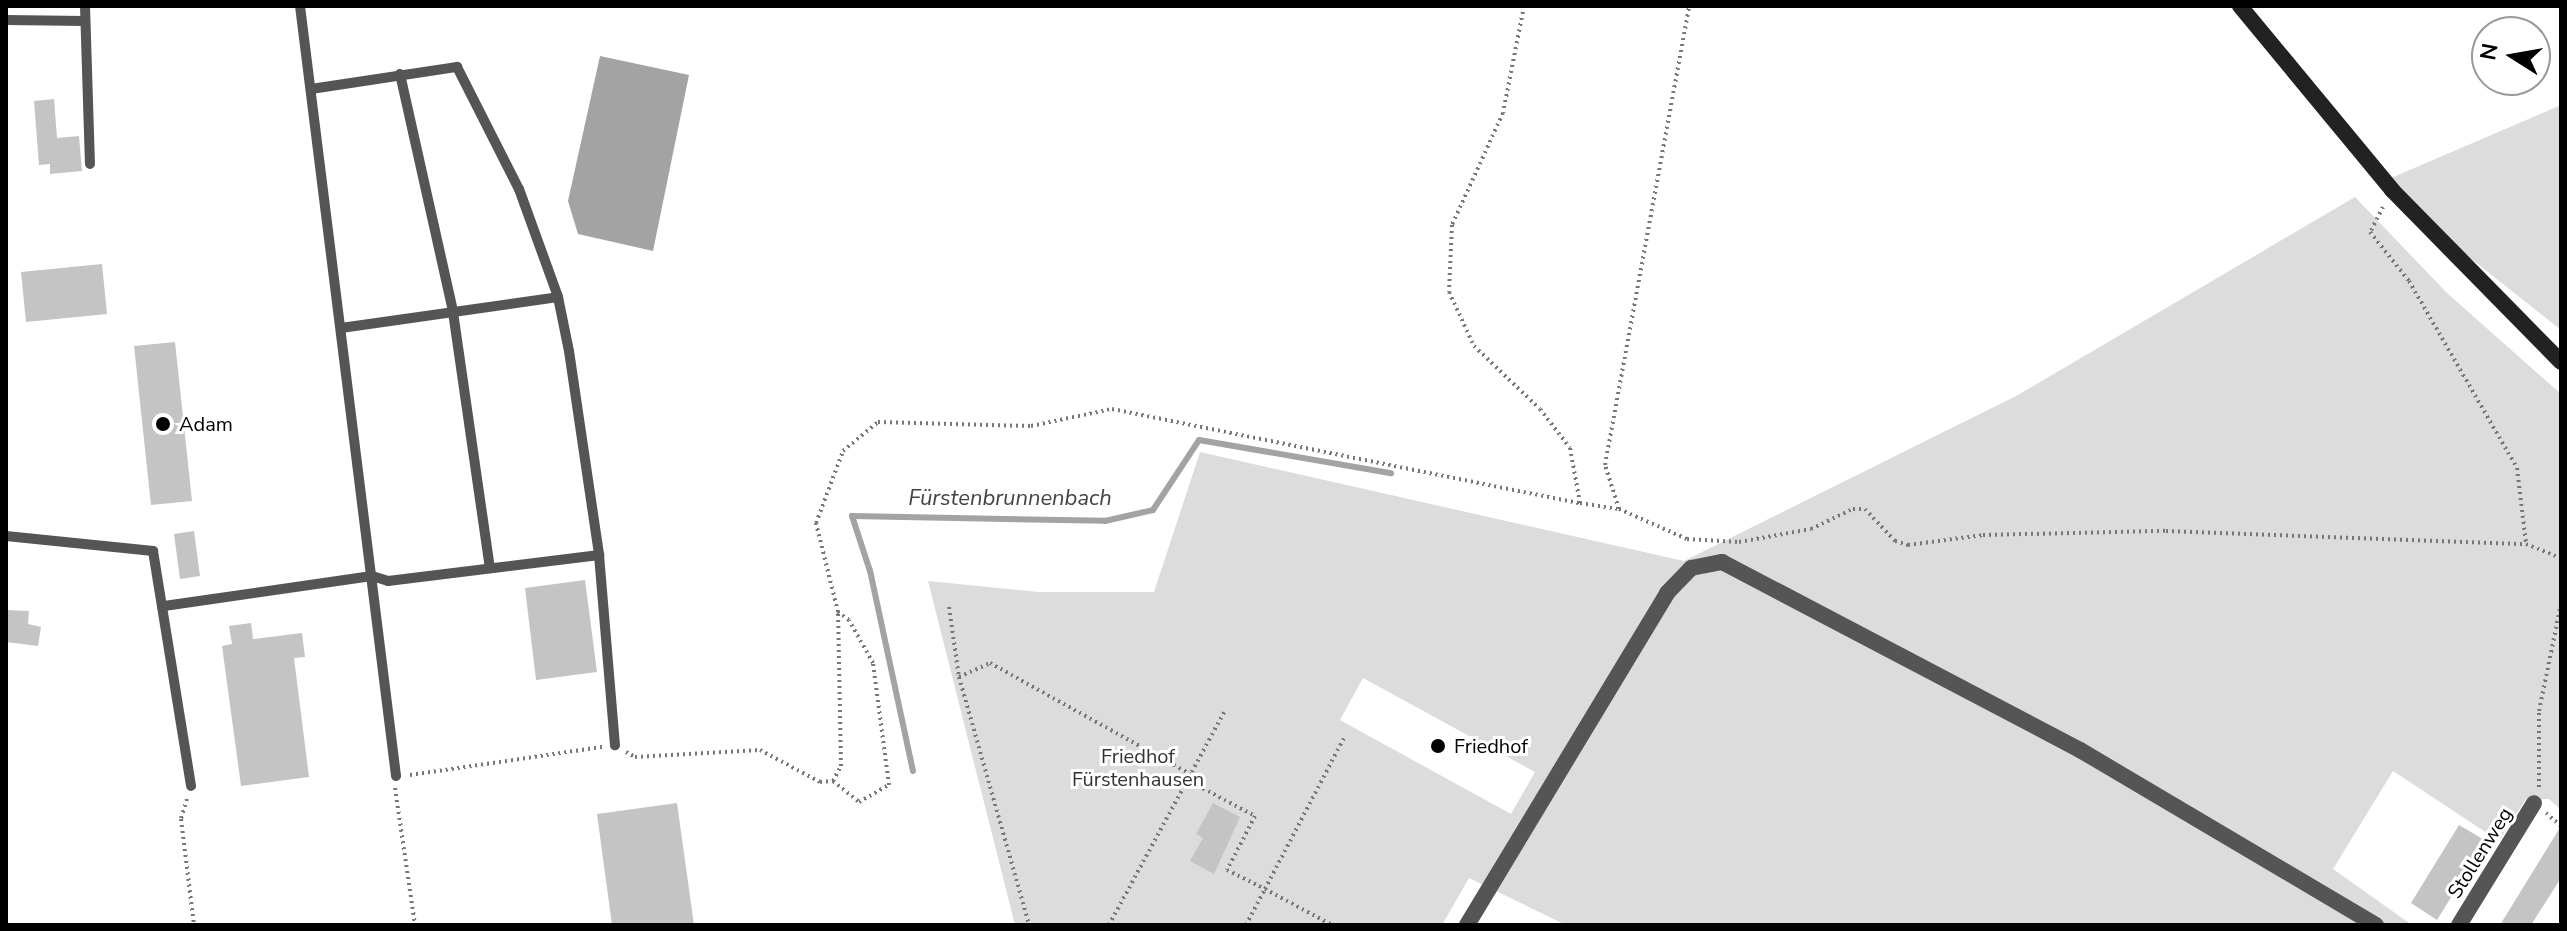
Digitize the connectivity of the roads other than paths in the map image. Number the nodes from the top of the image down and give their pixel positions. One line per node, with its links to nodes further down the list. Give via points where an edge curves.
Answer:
1 (85, 6): 5 (lane)
2 (300, 6): 7 (lane)
3 (2240, 6): 12 (main road, via 2392,190)
4 (6, 20): 5 (lane)
5 (85, 21): 8 (lane)
6 (400, 74): 7 (lane); 9 (lane, via 457,67 519,189); 10 (lane)
7 (311, 89): 11 (lane)
8 (90, 164)
9 (558, 297): 10 (lane); 14 (lane)
10 (453, 312): 11 (lane); 15 (lane)
11 (341, 328): 16 (lane)
12 (2561, 362)
13 (6, 536): 17 (lane, via 153,551)
14 (599, 555): 15 (lane); 18 (lane)
15 (490, 568): 16 (lane, via 388,581)
16 (372, 576): 17 (lane); 19 (lane)
17 (164, 606): 20 (lane)
18 (615, 745)
19 (396, 776)
20 (191, 786)
21 (2534, 803): 24 (street, Stollenweg)
22 (1467, 925): 23 (street, via 1667,593 1691,568 1722,562 2080,750)
23 (2376, 925)
24 (2459, 925)

